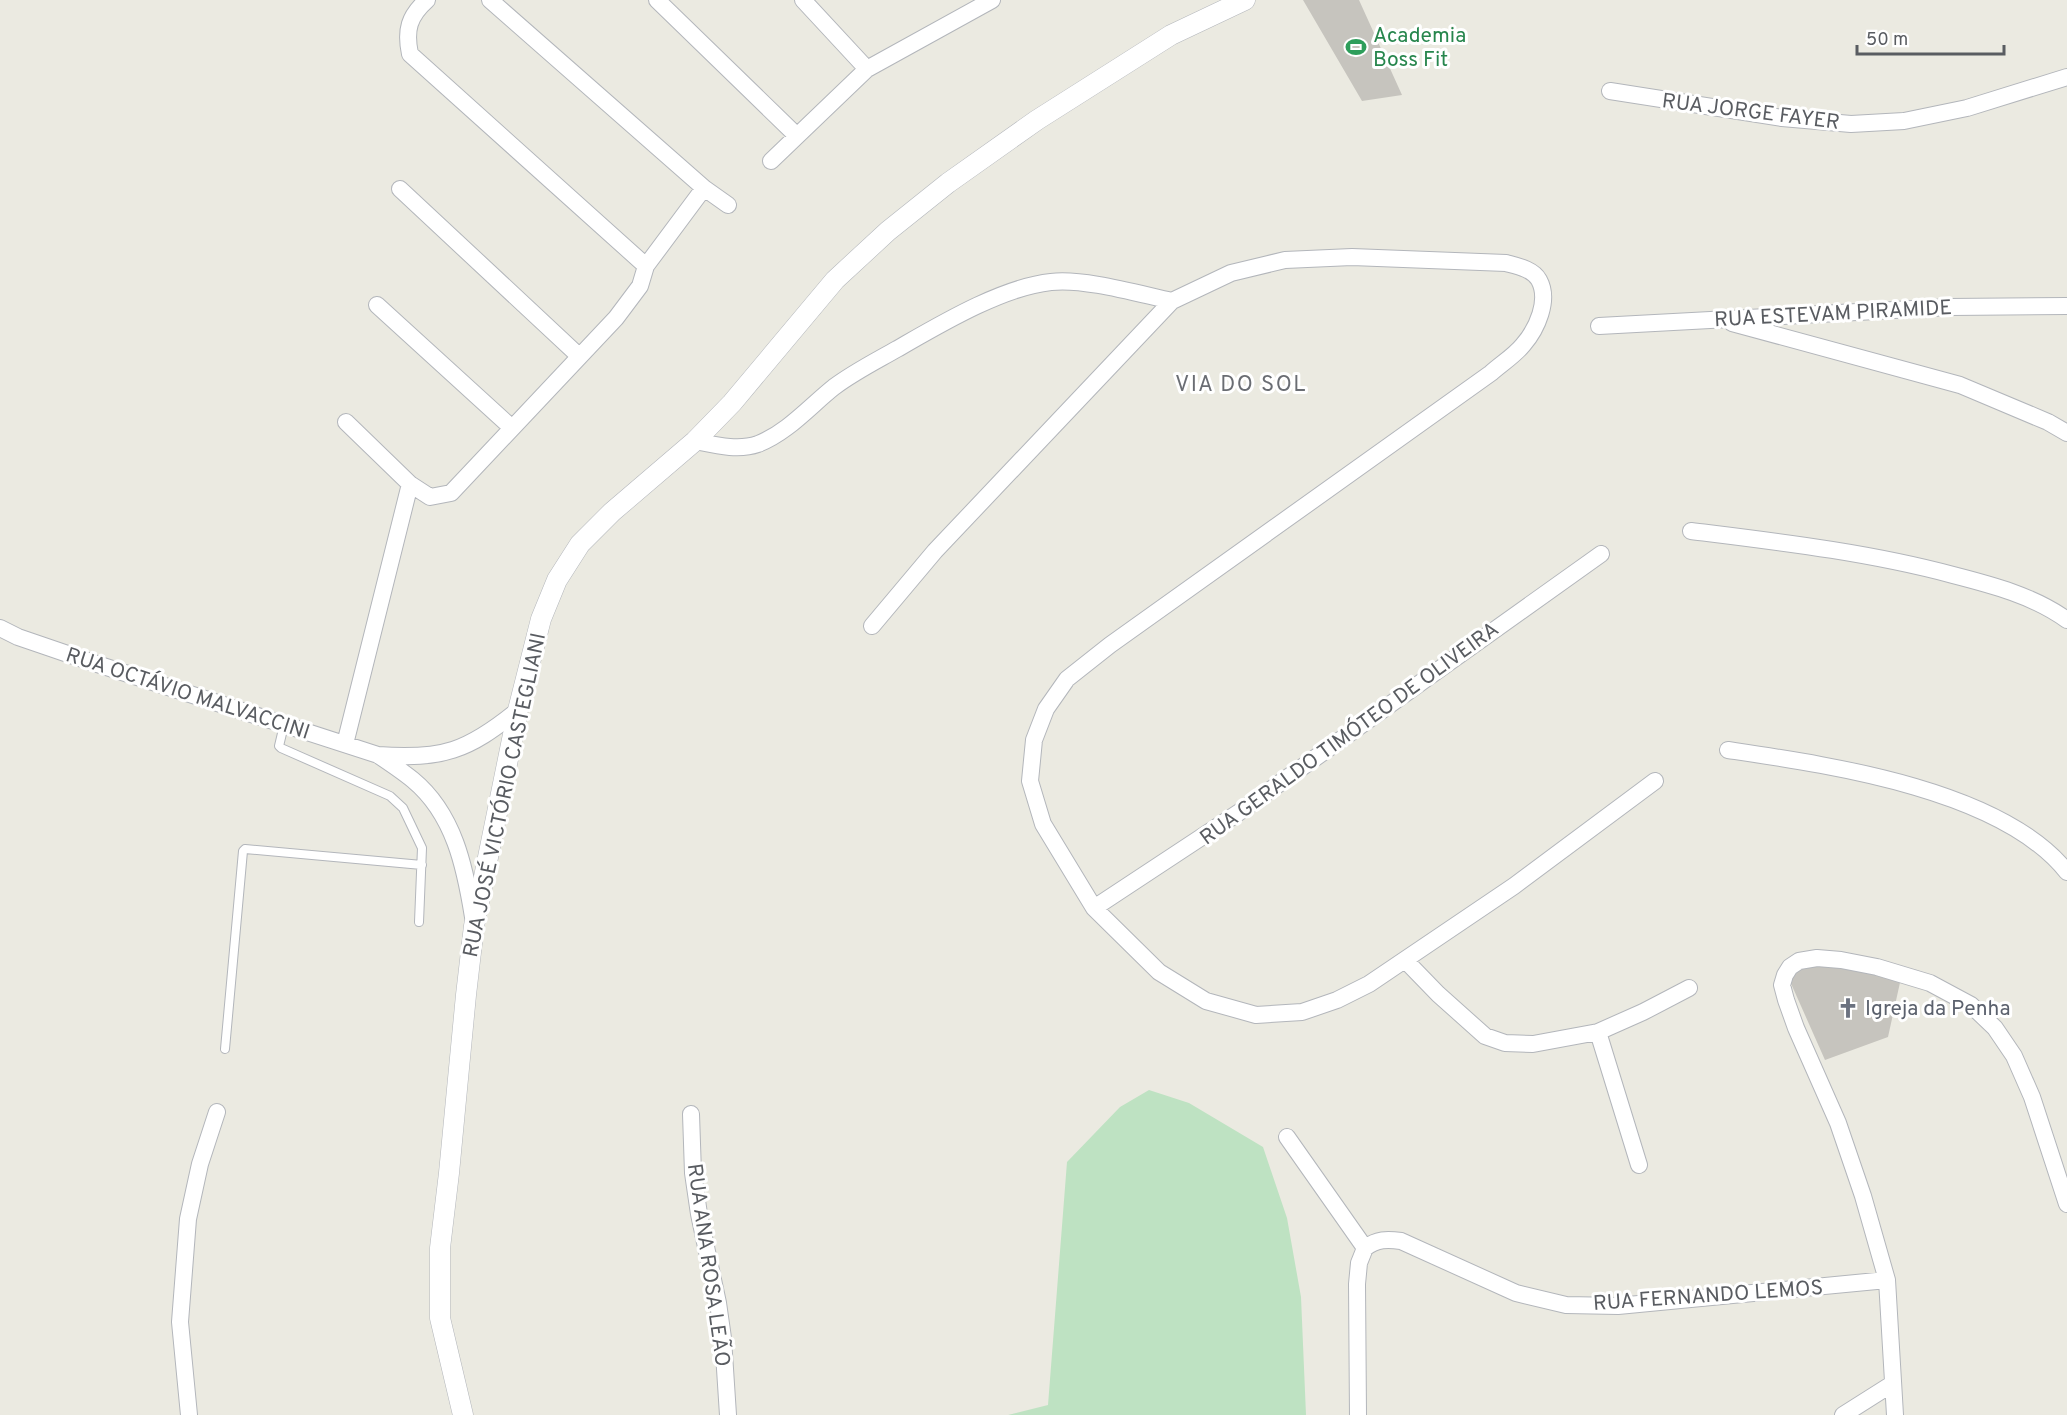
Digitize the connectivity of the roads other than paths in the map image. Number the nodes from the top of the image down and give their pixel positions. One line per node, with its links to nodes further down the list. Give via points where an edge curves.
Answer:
1 (427, 0): 15 (street, via 416,10 410,25 410,54)
2 (490, 0): 12 (street)
3 (657, 0): 10 (street)
4 (803, 0): 7 (street)
5 (992, 0): 7 (street)
6 (1245, 0): 25 (street, RUA JOSÉ VICTÓRIO CASTEGLIANI, via 1171,35 1037,120 888,231 836,280)
7 (867, 69): 10 (street)
8 (2067, 77): 9 (street, RUA JORGE FAYER, via 1967,108 1904,121 1851,124 1782,118)
9 (1610, 91)
10 (796, 135): 11 (street)
11 (771, 161)
12 (704, 188): 14 (street); 15 (street)
13 (400, 189): 21 (street)
14 (728, 205)
15 (646, 266): 21 (street, via 640,286)
16 (1172, 301): 25 (street, via 1084,284 1051,282 1009,293 948,320 856,372 775,436 755,445 737,447); 30 (street, via 935,551); 40 (street, via 1232,273 1285,260 1352,257 1506,263 1539,278 1544,296 1539,321 1523,345 1491,373 1067,679 1046,709 1034,740 1030,781 1043,824)
17 (377, 304): 23 (street)
18 (2067, 306): 19 (street, RUA ESTEVAM PIRAMIDE, via 1950,307)
19 (1718, 319): 20 (street, RUA ESTEVAM PIRAMIDE); 24 (street, via 1960,385)
20 (1599, 326)
21 (579, 356): 23 (street)
22 (346, 422): 26 (street)
23 (512, 428): 26 (street, via 451,494 430,497)
24 (2067, 433)
25 (695, 441): 32 (street, RUA JOSÉ VICTÓRIO CASTEGLIANI, via 580,544 557,580 541,619)
26 (410, 484): 34 (street)
27 (1691, 531): 29 (street, via 1908,563 1989,585 2050,608)
28 (1601, 554): 40 (street, RUA GERALDO TIMÓTEO DE OLIVEIRA, via 1238,813)
29 (2067, 620)
30 (872, 626)
31 (0, 628): 33 (street, RUA OCTÁVIO MALVACCINI)
32 (518, 710): 36 (street, RUA OCTÁVIO MALVACCINI, via 464,747 435,755); 42 (street, RUA JOSÉ VICTÓRIO CASTEGLIANI)
33 (284, 725): 34 (street, RUA OCTÁVIO MALVACCINI); 38 (lane, via 281,748 390,796 403,808 421,842)
34 (345, 744): 36 (street, RUA OCTÁVIO MALVACCINI)
35 (1728, 750): 39 (street, via 1884,779 1958,800 2016,828)
36 (378, 755): 42 (street, RUA OCTÁVIO MALVACCINI, via 413,780 434,801 448,825 468,886)
37 (1655, 781): 43 (street)
38 (422, 865): 41 (lane); 46 (lane, via 245,849)
39 (2067, 872)
40 (1094, 908): 43 (street, via 1159,972 1206,1001 1256,1015 1302,1012 1337,1000)
41 (419, 922)
42 (474, 926): 56 (street, RUA JOSÉ VICTÓRIO CASTEGLIANI, via 440,1248 440,1318)
43 (1406, 961): 45 (street, via 1485,1036 1533,1044)
44 (1689, 988): 45 (street)
45 (1598, 1032): 50 (street)
46 (225, 1049)
47 (217, 1112): 55 (street, via 188,1219 180,1322)
48 (692, 1114): 57 (street, RUA ANA ROSA LEÃO, via 695,1183 723,1338)
49 (1287, 1137): 52 (street)
50 (1639, 1165)
51 (2067, 1204): 53 (street, via 2032,1097 2014,1056 1995,1028 1971,1005 1930,983 1877,967 1817,958 1799,961 1790,966 1782,986 1838,1123)
52 (1365, 1248): 53 (street, RUA FERNANDO LEMOS, via 1386,1239 1401,1240 1516,1293 1566,1305 1618,1306); 58 (street, via 1357,1284)
53 (1887, 1280): 54 (street)
54 (1892, 1384): 59 (street); 60 (street)
55 (189, 1415)
56 (464, 1415)
57 (728, 1415)
58 (1358, 1415)
59 (1843, 1415)
60 (1895, 1415)

